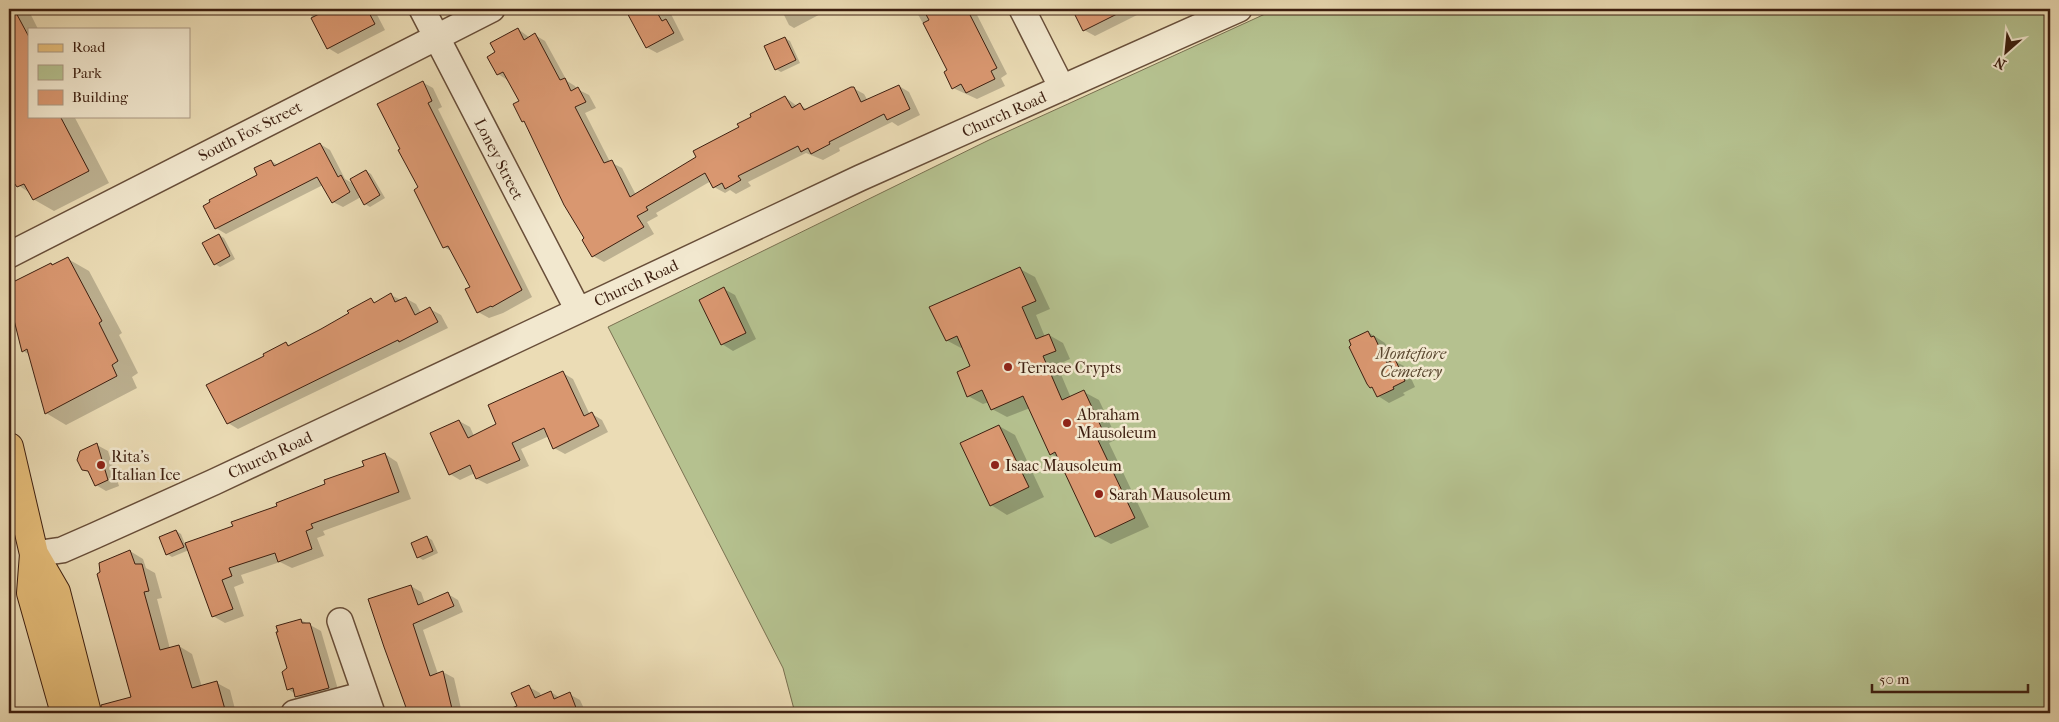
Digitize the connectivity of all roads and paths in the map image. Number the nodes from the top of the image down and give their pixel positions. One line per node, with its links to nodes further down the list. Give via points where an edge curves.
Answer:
1 (422, 9): 5 (street, Loney Street)
2 (492, 9): 5 (street, South Fox Street)
3 (1022, 9): 6 (street)
4 (1238, 9): 6 (street, Church Road)
5 (436, 38): 7 (street, South Fox Street); 8 (street, Loney Street)
6 (1062, 88): 8 (street, Church Road)
7 (9, 255)
8 (578, 310): 10 (street, Church Road, via 78,543 62,550)
9 (9, 447): 10 (main road)
10 (34, 554): 13 (main road, via 31,592); 14 (main road, via 56,592)
11 (340, 621): 12 (street)
12 (368, 703): 15 (street)
13 (65, 713)
14 (87, 713)
15 (294, 713)

